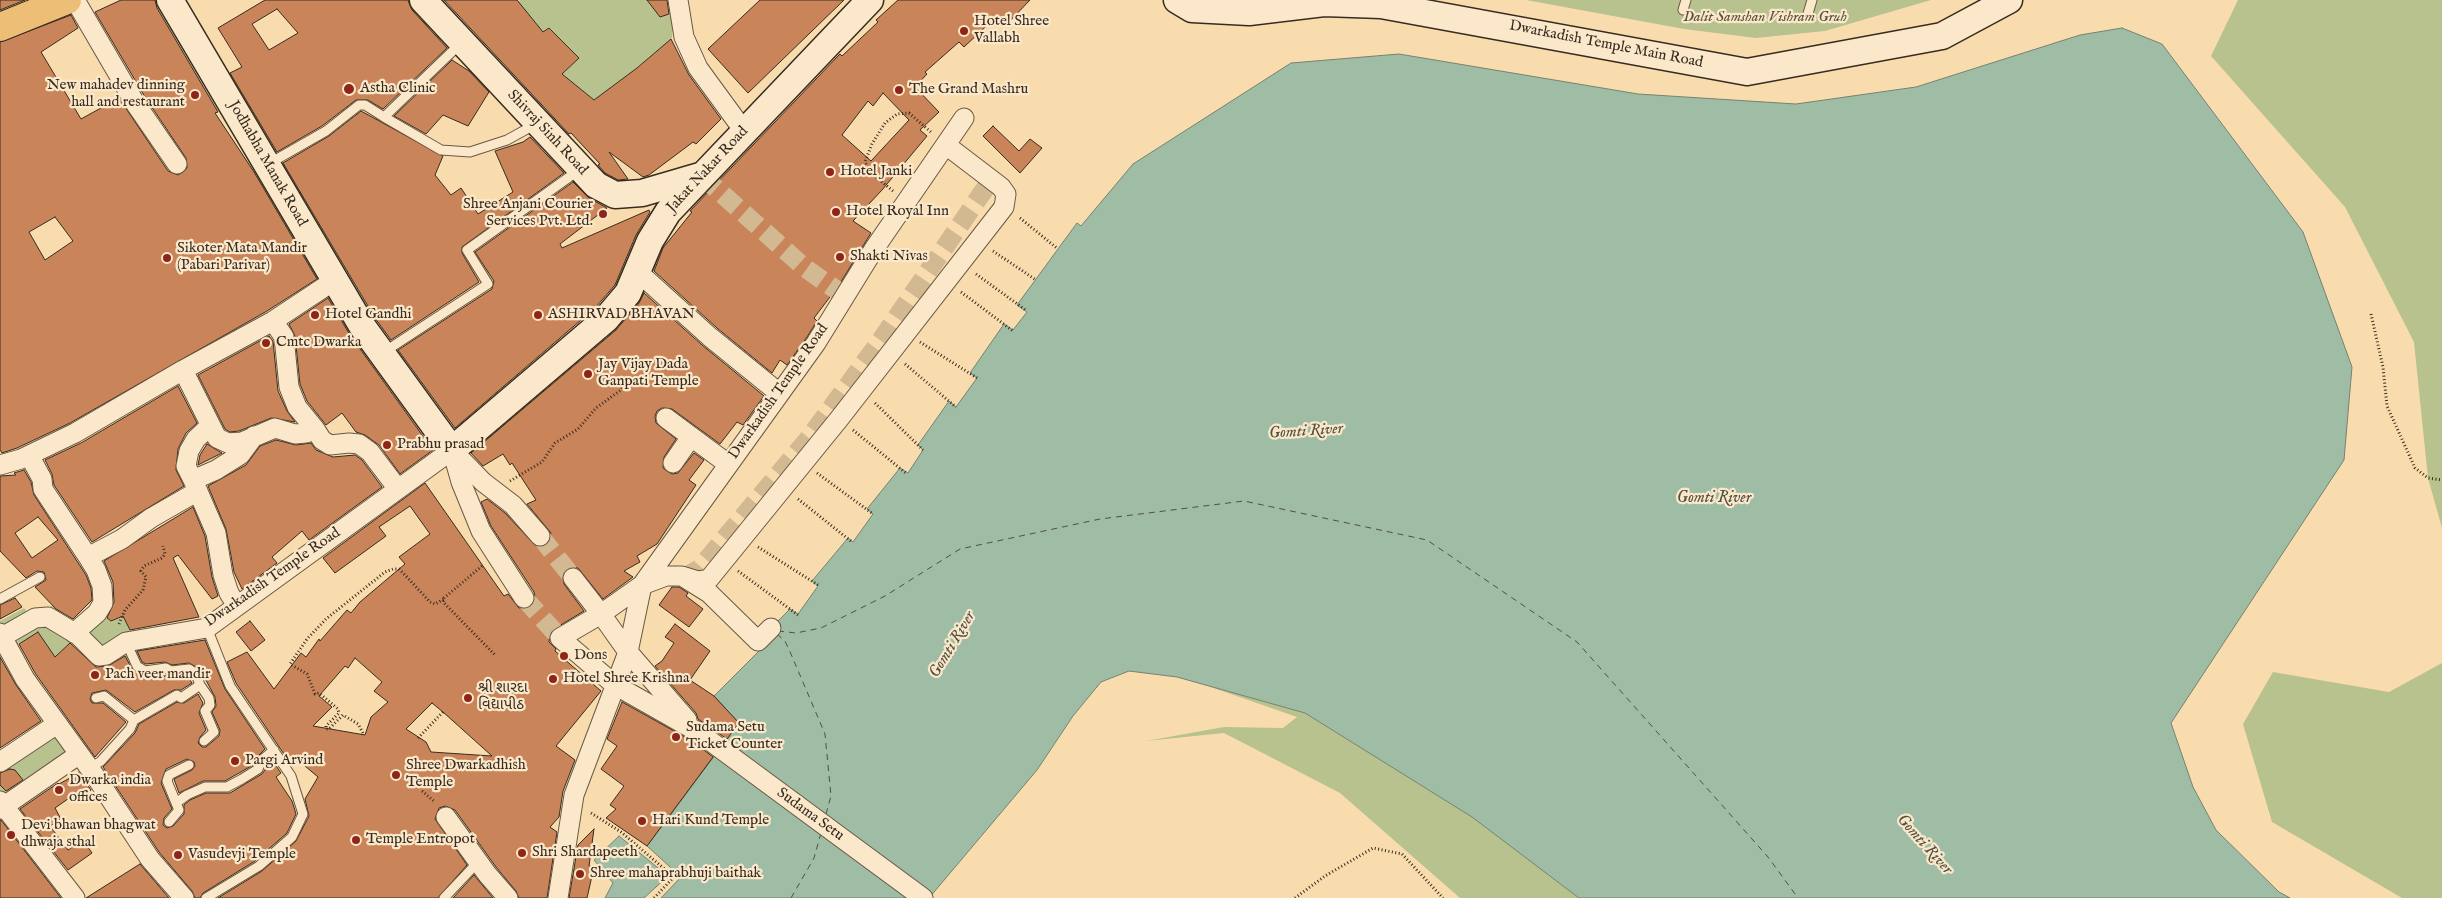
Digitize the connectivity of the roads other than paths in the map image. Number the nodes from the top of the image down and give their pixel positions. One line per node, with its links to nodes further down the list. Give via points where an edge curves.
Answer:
1 (170, 0): 20 (main road, Jodhabha Manak Road)
2 (423, 0): 13 (main road, Shivraj Sinh Road)
3 (678, 0): 17 (street, via 684,38 698,68)
4 (870, 0): 17 (main road, Jakat Nakar Road)
5 (1686, 0): 10 (lane)
6 (1812, 0): 11 (lane)
7 (2009, 0): 9 (main road, Dwarkadish Temple Main Road, via 1942,36 1747,72 1382,5 1324,3 1249,12)
8 (61, 1): 12 (main road); 19 (street)
9 (1184, 4)
10 (1683, 10)
11 (1807, 17)
12 (0, 27)
13 (462, 42): 14 (lane); 16 (main road, Shivraj Sinh Road)
14 (384, 117): 16 (lane, via 441,150 470,152 507,140); 20 (lane, via 365,105 359,105 326,131)
15 (964, 118): 18 (street, Dwarkadish Temple Road)
16 (539, 123): 21 (main road, Shivraj Sinh Road)
17 (744, 131): 22 (main road, Jakat Nakar Road)
18 (946, 145): 28 (street, Dwarkadish Temple Road); 43 (street, via 1001,186 1006,194 1004,206 892,352 709,579 698,581)
19 (177, 164)
20 (267, 164): 24 (main road, Jodhabha Manak Road)
21 (581, 168): 22 (main road, Shivraj Sinh Road, via 596,185 615,195 642,193); 26 (lane, via 467,250 488,284)
22 (702, 176): 23 (main road, Jakat Nakar Road, via 668,212 650,240)
23 (638, 272): 28 (street); 34 (main road, Jakat Nakar Road, via 628,292 606,319)
24 (335, 280): 25 (street); 26 (main road, Jodhabha Manak Road)
25 (273, 321): 27 (street); 31 (street, via 284,337 289,388 297,407)
26 (382, 353): 34 (main road, Jodhabha Manak Road)
27 (183, 370): 30 (street); 35 (street, via 75,433)
28 (779, 393): 37 (street, Dwarkadish Temple Road)
29 (666, 418): 33 (street)
30 (210, 426): 32 (street, via 216,438 228,443 242,442); 39 (street, via 189,451 186,466)
31 (315, 428): 32 (street, via 295,434 275,428); 40 (street, via 322,440 330,445 359,444 370,452)
32 (254, 436): 39 (street, via 240,455)
33 (691, 437): 36 (street); 37 (street)
34 (452, 450): 40 (street, Dwarkadish Temple Road); 41 (street, via 513,505); 47 (street, via 481,531)
35 (29, 455): 38 (street); 42 (street, via 42,479 43,489)
36 (673, 463)
37 (728, 464): 46 (street, Dwarkadish Temple Road)
38 (0, 465)
39 (196, 486): 42 (street, via 122,539); 49 (street, via 216,533 229,593)
40 (398, 489): 49 (street, Dwarkadish Temple Road)
41 (540, 536)
42 (88, 557): 53 (street, via 102,586 103,602)
43 (682, 576): 46 (street, via 666,576); 52 (street, via 709,593 758,640)
44 (40, 577): 48 (lane)
45 (573, 578): 50 (street)
46 (642, 584): 50 (street, Dwarkadish Temple Road); 56 (street)
47 (524, 598)
48 (0, 599)
49 (237, 606): 51 (street, Dwarkadish Temple Road)
50 (601, 614): 56 (street); 57 (street, Dwarkadish Temple Road, via 560,638)
51 (207, 628): 55 (street, Dwarkadish Temple Road); 64 (lane, via 230,686)
52 (771, 628)
53 (74, 633): 54 (street, Dwarkadish Temple Road, via 48,618 35,618); 55 (street, Dwarkadish Temple Road, via 99,656)
54 (1, 635): 61 (street, via 25,679)
55 (124, 643): 58 (lane, via 137,666 145,671 189,669 196,674)
56 (628, 652): 57 (street); 62 (street)
57 (615, 685): 62 (street); 78 (street, via 573,802)
58 (200, 686): 60 (lane); 63 (lane, via 209,698 210,705 205,711 214,732)
59 (96, 698): 60 (lane, via 104,696)
60 (134, 720): 66 (lane, via 130,729 101,761)
61 (57, 724): 65 (street); 66 (street)
62 (698, 732): 79 (street, Sudama Setu)
63 (204, 742)
64 (274, 750): 68 (lane, via 262,760 258,769 227,788 205,787); 75 (lane, via 292,776 303,814 292,837 259,866)
65 (0, 762)
66 (84, 762): 69 (street); 74 (street, via 150,859)
67 (189, 765): 68 (lane, via 169,774 167,781)
68 (176, 803): 71 (lane, via 179,810)
69 (1, 805): 73 (street)
70 (442, 810): 72 (street)
71 (169, 822)
72 (478, 862): 76 (lane); 77 (street)
73 (75, 898)
74 (184, 898)
75 (206, 898)
76 (444, 898)
77 (508, 898)
78 (558, 898)
79 (923, 898)

